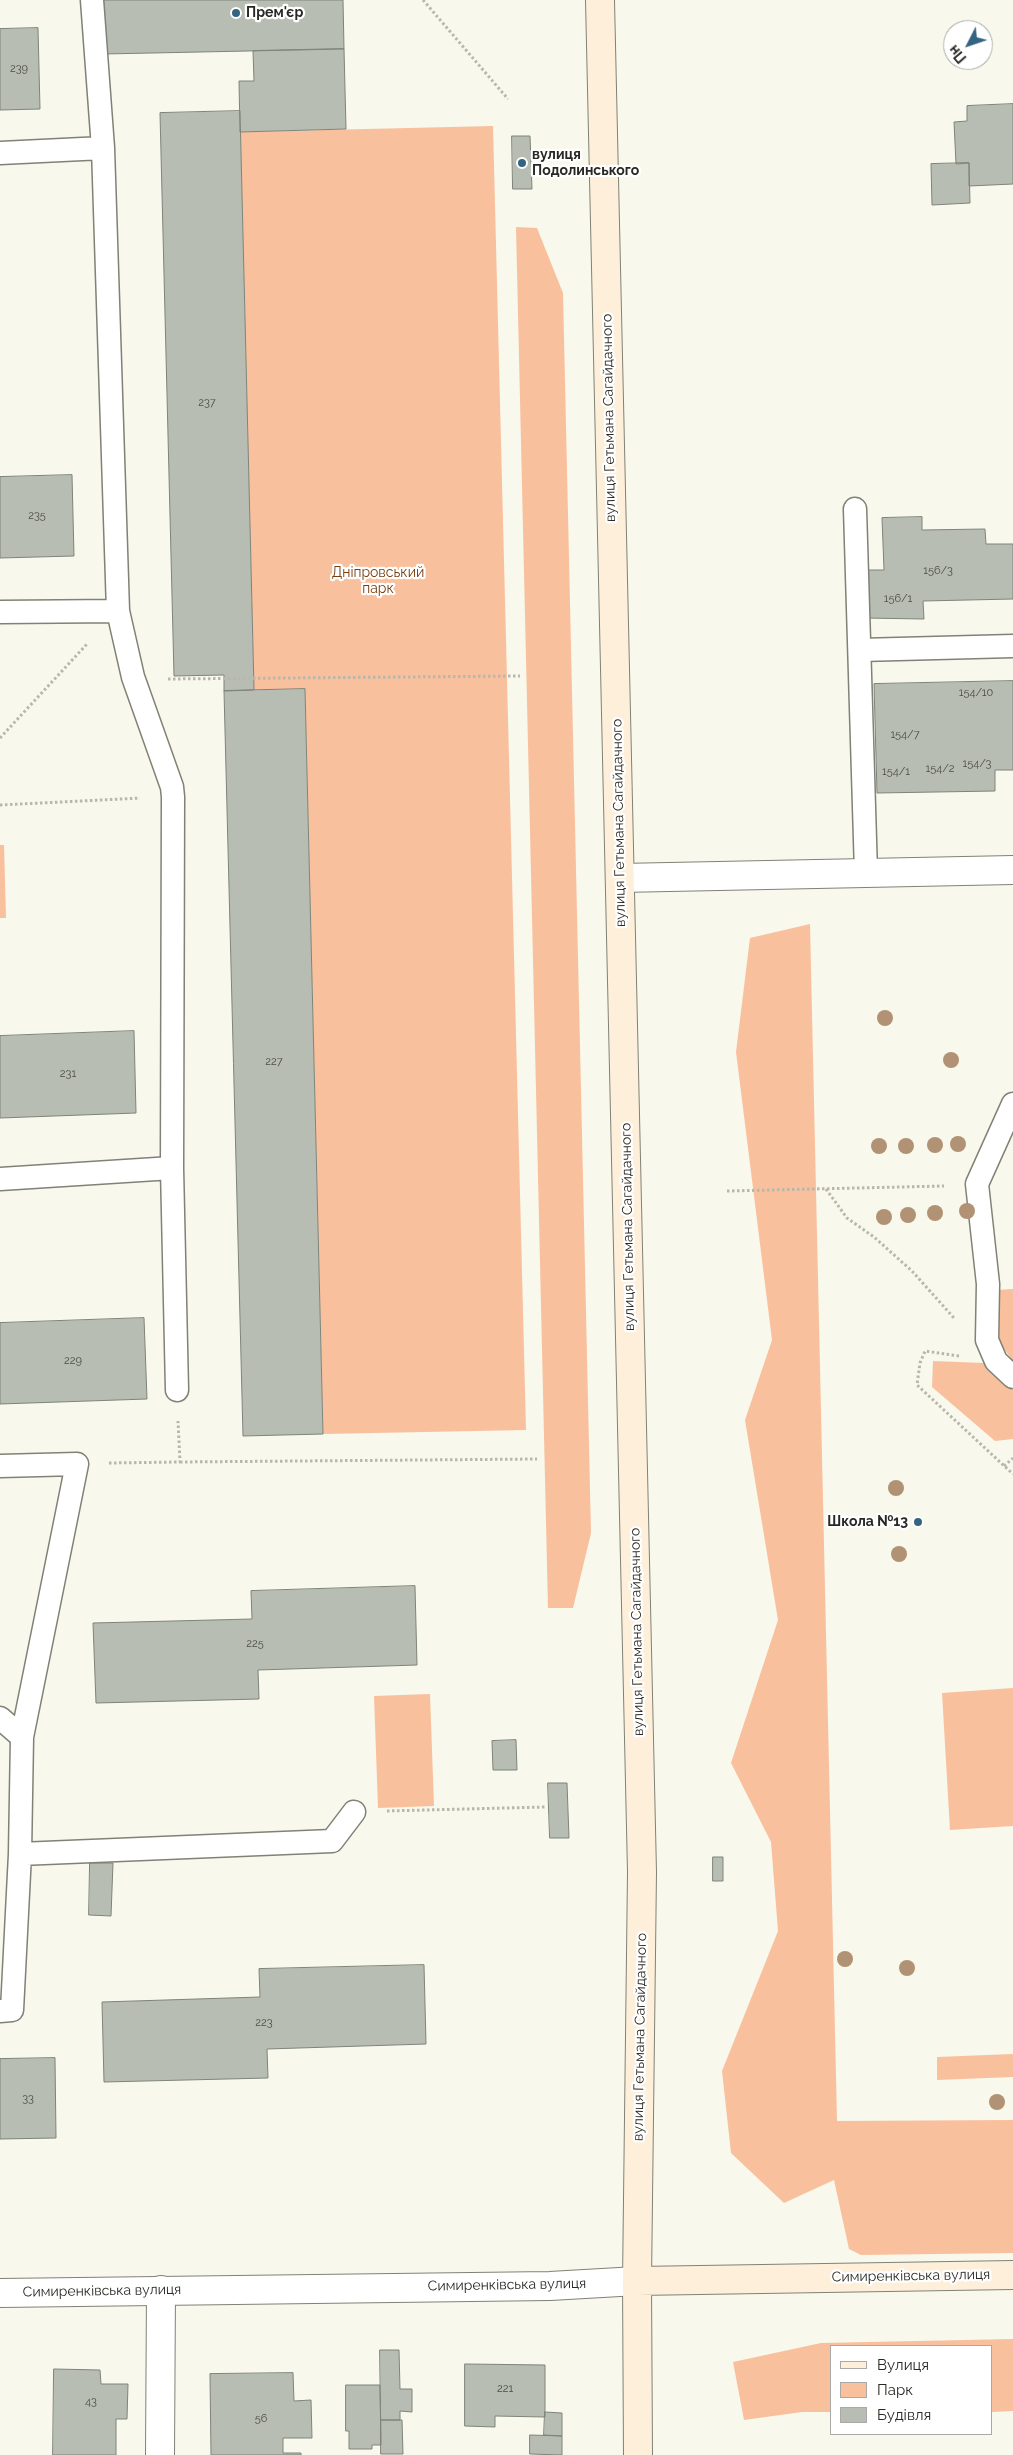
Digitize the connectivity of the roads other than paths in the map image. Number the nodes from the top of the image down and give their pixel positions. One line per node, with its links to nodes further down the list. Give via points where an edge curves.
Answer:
1 (92, 0): 3 (lane)
2 (600, 0): 12 (main road, вулиця Гетьмана Сагайдачного)
3 (103, 148): 4 (lane); 6 (lane)
4 (0, 153)
5 (855, 509): 9 (lane)
6 (118, 611): 7 (lane); 14 (lane, via 133,677 173,796)
7 (0, 612)
8 (1013, 646): 9 (lane)
9 (860, 650): 11 (lane)
10 (1013, 870): 11 (street)
11 (866, 873): 12 (street)
12 (620, 878): 25 (main road, вулиця Гетьмана Сагайдачного, via 642,1872)
13 (1013, 1104): 16 (lane, via 977,1184 988,1284 987,1340 996,1361)
14 (172, 1168): 15 (lane); 17 (lane)
15 (0, 1180)
16 (1013, 1377)
17 (177, 1390)
18 (0, 1466): 20 (lane, via 77,1464)
19 (0, 1718): 20 (lane)
20 (22, 1737): 22 (lane)
21 (354, 1812): 22 (lane, via 332,1841)
22 (20, 1854): 23 (lane, via 12,2010)
23 (0, 2011)
24 (1013, 2275): 25 (main road, Симиренківська вулиця)
25 (637, 2280): 26 (street, Симиренківська вулиця, via 550,2286); 29 (main road, вулиця Гетьмана Сагайдачного)
26 (160, 2290): 27 (street, Симиренківська вулиця); 28 (street)
27 (0, 2293)
28 (160, 2455)
29 (638, 2455)

